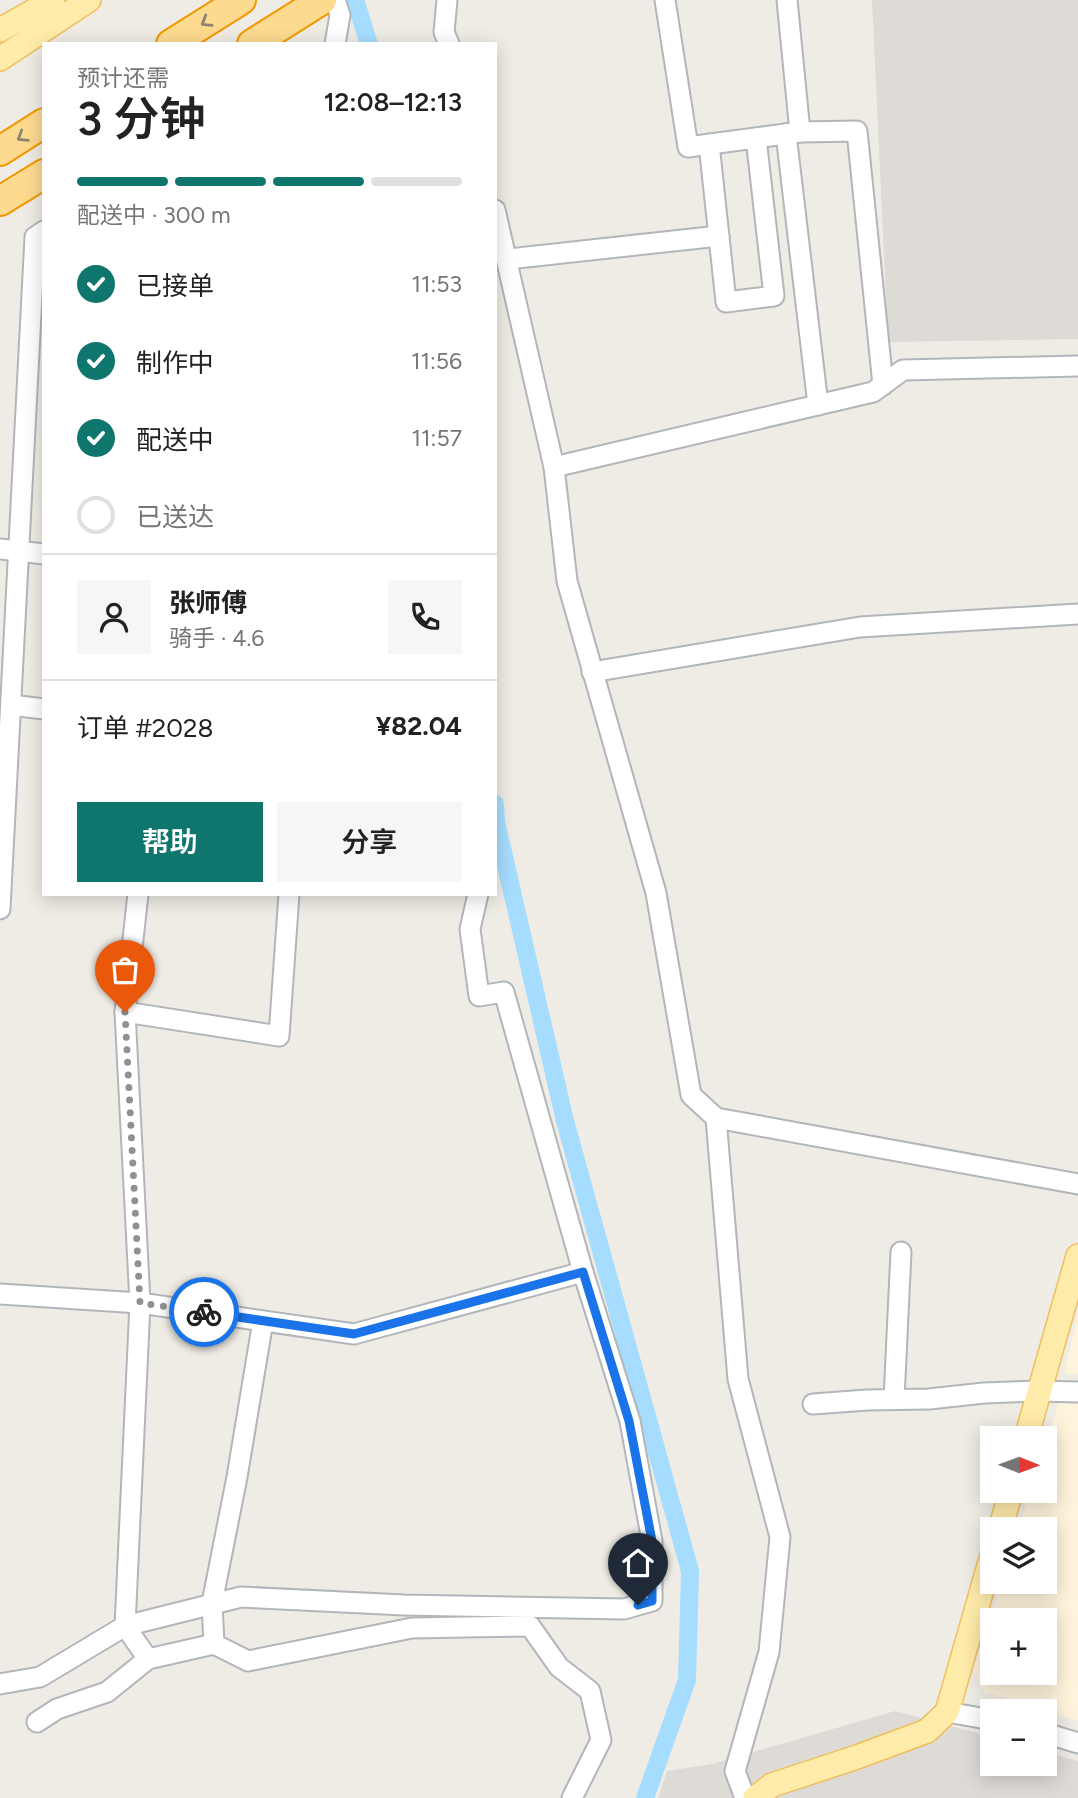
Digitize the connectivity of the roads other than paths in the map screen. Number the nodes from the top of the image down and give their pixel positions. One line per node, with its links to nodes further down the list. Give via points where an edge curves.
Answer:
1 (53, 0): 8 (main road)
2 (241, 0): 9 (highway, one-way to 9)
3 (449, 0): 12 (street, via 444,32)
4 (665, 0): 17 (street, via 688,147)
5 (787, 0): 15 (street)
6 (324, 1): 10 (highway); 11 (street, via 340,15)
7 (81, 2): 13 (main road)
8 (0, 30)
9 (174, 42)
10 (255, 42)
11 (335, 42)
12 (448, 42)
13 (0, 59)
14 (42, 124): 18 (highway, one-way to 18)
15 (793, 133): 16 (street); 26 (street, via 857,131); 27 (street)
16 (756, 138): 17 (street); 23 (street, via 774,296 726,302)
17 (709, 144): 23 (street)
18 (0, 150)
19 (42, 175): 20 (highway)
20 (0, 201)
21 (497, 218): 24 (street)
22 (42, 233): 29 (street, via 35,237)
23 (719, 236): 24 (street)
24 (508, 259): 28 (street)
25 (1078, 366): 26 (street, via 903,370)
26 (883, 385): 27 (street, via 873,392)
27 (818, 405): 28 (street)
28 (554, 467): 32 (street, via 567,581)
29 (9, 551): 30 (street); 33 (street)
30 (42, 554)
31 (1078, 614): 32 (street, via 860,627)
32 (592, 672): 41 (street, via 656,893 691,1095)
33 (10, 705): 34 (street); 35 (street)
34 (42, 709)
35 (4, 743): 39 (street)
36 (138, 896): 40 (street)
37 (289, 896): 40 (street, via 279,1036)
38 (478, 896): 45 (street, via 470,929 479,996 504,992)
39 (0, 909)
40 (125, 1012): 47 (street)
41 (716, 1118): 42 (street); 64 (street, via 738,1380 780,1537 769,1652 735,1771)
42 (1078, 1184)
43 (901, 1252): 51 (street)
44 (1078, 1256): 49 (main road)
45 (583, 1272): 48 (street, via 354,1334); 55 (street, via 629,1421 652,1541 652,1601 624,1609 242,1597)
46 (0, 1294): 47 (street)
47 (140, 1303): 48 (street); 56 (street)
48 (263, 1321): 55 (street)
49 (1040, 1391): 50 (street); 51 (street); 53 (main road)
50 (1078, 1392)
51 (894, 1399): 52 (street)
52 (813, 1405)
53 (1030, 1426)
54 (981, 1594): 58 (main road)
55 (213, 1623): 56 (street); 56 (street); 63 (street, via 248,1661 412,1628 530,1626 559,1667 590,1691 601,1740)
56 (135, 1642): 57 (street, via 40,1677); 60 (street, via 107,1692 57,1709)
57 (0, 1684)
58 (947, 1712): 59 (street); 65 (main road, via 927,1731 772,1785)
59 (980, 1718)
60 (37, 1722)
61 (1057, 1737): 62 (street)
62 (1078, 1743)
63 (572, 1798)
64 (745, 1798)
65 (755, 1798)

